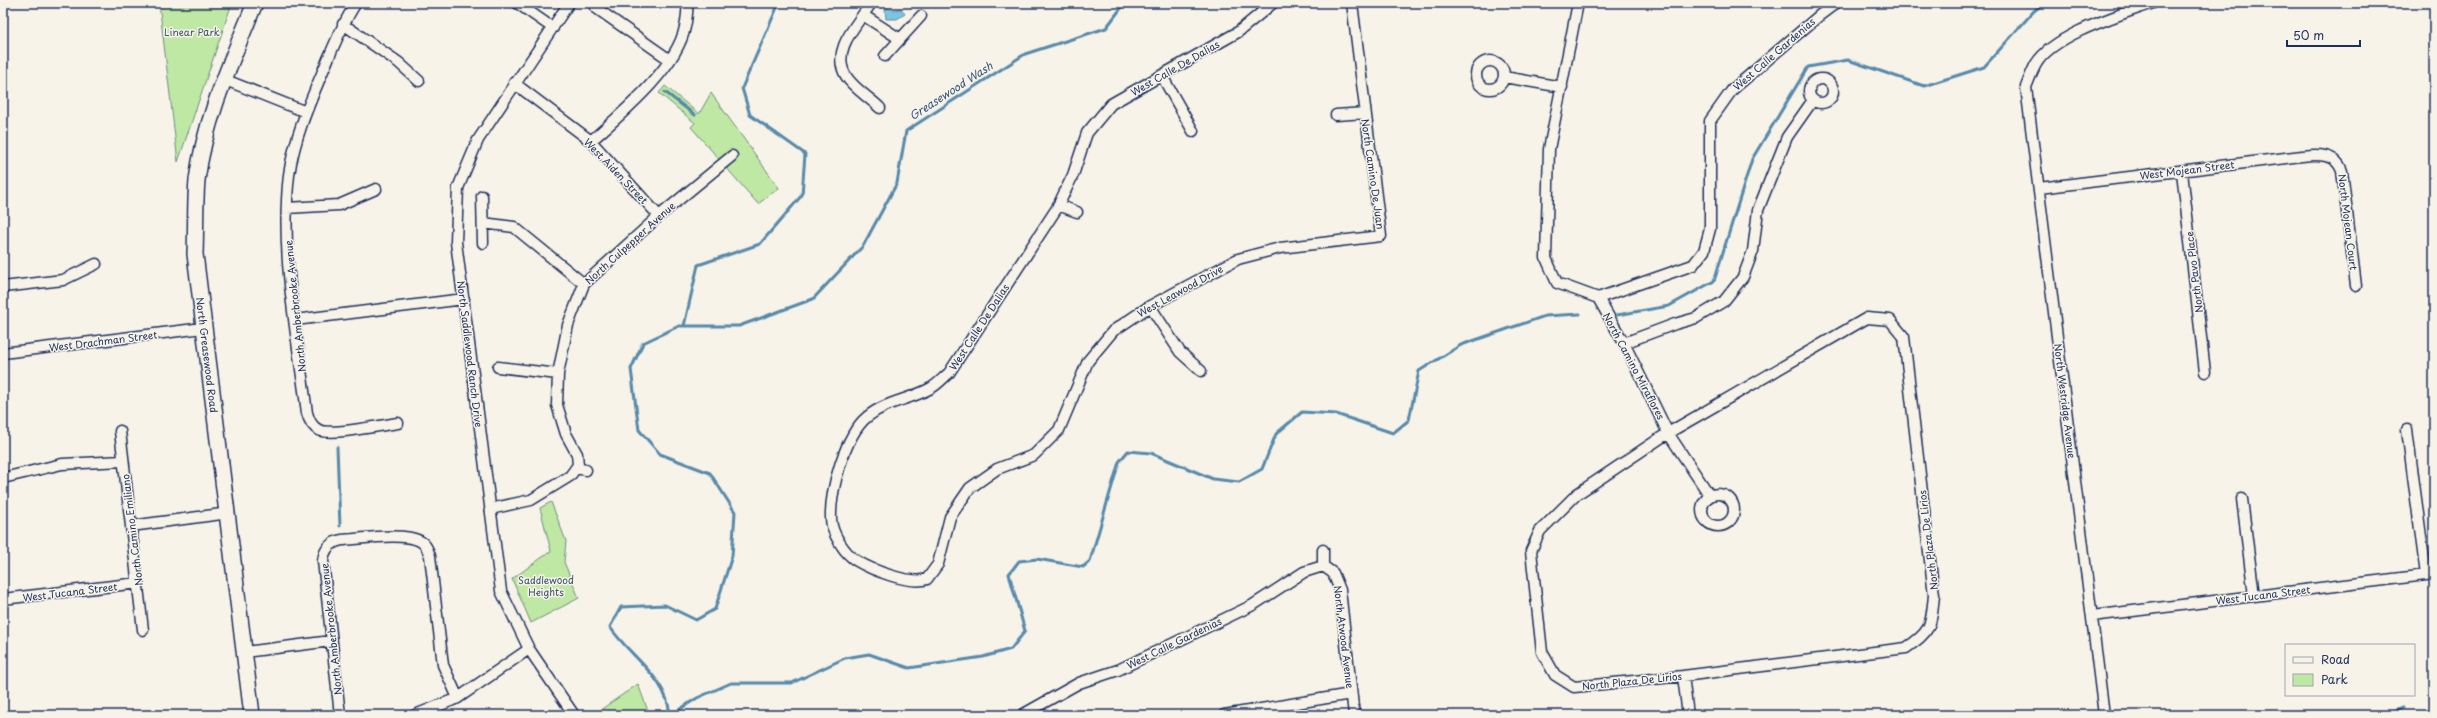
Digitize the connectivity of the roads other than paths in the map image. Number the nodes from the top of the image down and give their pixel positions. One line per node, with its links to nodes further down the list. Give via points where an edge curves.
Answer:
1 (255, 3): 22 (street, North Greasewood Road)
2 (356, 3): 15 (street, North Amberbrooke Avenue)
3 (517, 3): 16 (street)
4 (569, 3): 16 (street, North Saddlewood Ranch Drive)
5 (688, 3): 19 (street, via 685,29)
6 (872, 3): 13 (street)
7 (1272, 3): 20 (street, West Calle De Dalias, via 1238,32)
8 (1352, 3): 29 (street, North Camino De Juan)
9 (1578, 3): 25 (street)
10 (1836, 3): 50 (street, West Calle Gardenias, via 1732,90 1710,121 1710,229 1704,251 1694,265)
11 (2153, 3): 36 (street, North Westridge Avenue, via 2099,22 2052,46 2036,64 2026,87)
12 (596, 8): 19 (street)
13 (863, 16): 17 (street); 27 (street, via 842,47 842,67 846,77)
14 (921, 16): 17 (street)
15 (343, 24): 23 (street, via 398,62); 28 (street, North Amberbrooke Avenue)
16 (553, 28): 24 (street, North Saddlewood Ranch Drive)
17 (900, 39): 18 (street)
18 (885, 56)
19 (670, 60): 32 (street, via 641,96)
20 (1162, 76): 31 (street); 39 (street, West Calle De Dalias, via 1111,104 1087,133 1073,175)
21 (1504, 77): 25 (street)
22 (224, 79): 28 (street); 54 (street, North Greasewood Road, via 211,118 197,180 195,254)
23 (419, 81)
24 (514, 83): 32 (street, West Aiden Street); 51 (street, North Saddlewood Ranch Drive, via 478,140 458,188 456,242)
25 (1562, 87): 50 (street, via 1549,149 1546,258 1557,283)
26 (1813, 100): 55 (street, via 1787,138 1758,210 1753,250 1743,277 1724,301 1696,318)
27 (880, 108)
28 (306, 112): 40 (street, North Amberbrooke Avenue, via 289,173)
29 (1365, 113): 30 (street, North Camino De Juan); 44 (street, North Camino De Juan)
30 (1336, 115)
31 (1193, 131)
32 (591, 141): 42 (street, West Aiden Street)
33 (732, 156): 42 (street, North Culpepper Avenue)
34 (2334, 160): 35 (street, West Mojean Street, via 2318,154); 48 (street, North Mojean Court, via 2342,171)
35 (2182, 172): 36 (street, West Mojean Street); 59 (street, North Pavo Place)
36 (2039, 188): 79 (street, North Westridge Avenue)
37 (376, 189): 40 (street, via 339,205)
38 (482, 196): 43 (street)
39 (1058, 205): 41 (street); 76 (street, West Calle De Dalias, via 949,373 931,388 894,401 866,417 850,440 836,479 831,519 838,539 851,558 870,569)
40 (287, 208): 53 (street, North Amberbrooke Avenue, via 288,258)
41 (1077, 212)
42 (659, 216): 47 (street, North Culpepper Avenue)
43 (483, 223): 45 (street); 47 (street, via 514,228)
44 (1381, 236): 52 (street, West Leawood Drive, via 1280,248 1238,259)
45 (483, 243)
46 (96, 264): 49 (street, via 63,280)
47 (584, 284): 60 (street, North Culpepper Avenue, via 568,325)
48 (2356, 286)
49 (3, 287)
50 (1598, 298): 55 (street, North Camino Miraflores)
51 (464, 299): 53 (street); 69 (street, North Saddlewood Ranch Drive)
52 (1150, 306): 58 (street, via 1180,352); 76 (street, West Leawood Drive, via 1113,330 1088,361 1059,430 1034,455 996,469 970,488 950,517 938,564)
53 (296, 320): 61 (street, North Amberbrooke Avenue, via 307,413 313,430 331,432)
54 (203, 328): 56 (street, West Drachman Street); 70 (street, North Greasewood Road)
55 (1624, 343): 64 (street, North Camino Miraflores)
56 (3, 353)
57 (498, 367): 60 (street)
58 (1201, 371)
59 (2206, 372)
60 (558, 374): 69 (street, North Culpepper Avenue, via 557,405 581,469 531,500)
61 (398, 423)
62 (2407, 430): 74 (street)
63 (120, 431): 65 (street, North Camino Emiliano)
64 (1668, 433): 67 (street, North Camino Miraflores); 84 (street, North Plaza De Lirios, via 1577,494 1540,531 1531,551 1542,652 1554,675 1574,687); 84 (street, North Plaza De Lirios, via 1867,318 1890,320 1904,337 1934,595 1932,621 1924,636 1906,648)
65 (123, 461): 66 (street, via 62,464); 71 (street, North Camino Emiliano)
66 (3, 478)
67 (1710, 496)
68 (2242, 499): 77 (street)
69 (490, 509): 82 (street, North Saddlewood Ranch Drive, via 501,591)
70 (229, 513): 71 (street); 83 (street, North Greasewood Road)
71 (131, 526): 75 (street, North Camino Emiliano)
72 (1323, 550): 73 (street)
73 (1323, 566): 85 (street, North Atwood Avenue, via 1333,573 1340,590); 91 (street, West Calle Gardenias, via 1304,572 1253,605 1118,670 1080,683)
74 (2430, 574): 77 (street, West Tucana Street)
75 (138, 583): 78 (street, West Tucana Street); 80 (street, North Camino Emiliano)
76 (928, 583)
77 (2254, 596): 79 (street, West Tucana Street)
78 (3, 600)
79 (2092, 616): 95 (street, North Westridge Avenue)
80 (144, 630)
81 (331, 641): 83 (street); 86 (street, North Amberbrooke Avenue, via 323,562 326,546 342,540 407,537 425,541 430,556 443,665); 88 (street, North Amberbrooke Avenue)
82 (529, 649): 86 (street); 90 (street, North Saddlewood Ranch Drive)
83 (245, 652): 87 (street, North Greasewood Road)
84 (1683, 676): 94 (street)
85 (1352, 694): 92 (street); 93 (street, North Atwood Avenue)
86 (458, 698): 89 (street)
87 (252, 715)
88 (340, 715)
89 (414, 715)
90 (574, 715)
91 (1022, 715)
92 (1224, 715)
93 (1354, 715)
94 (1688, 715)
95 (2104, 715)

